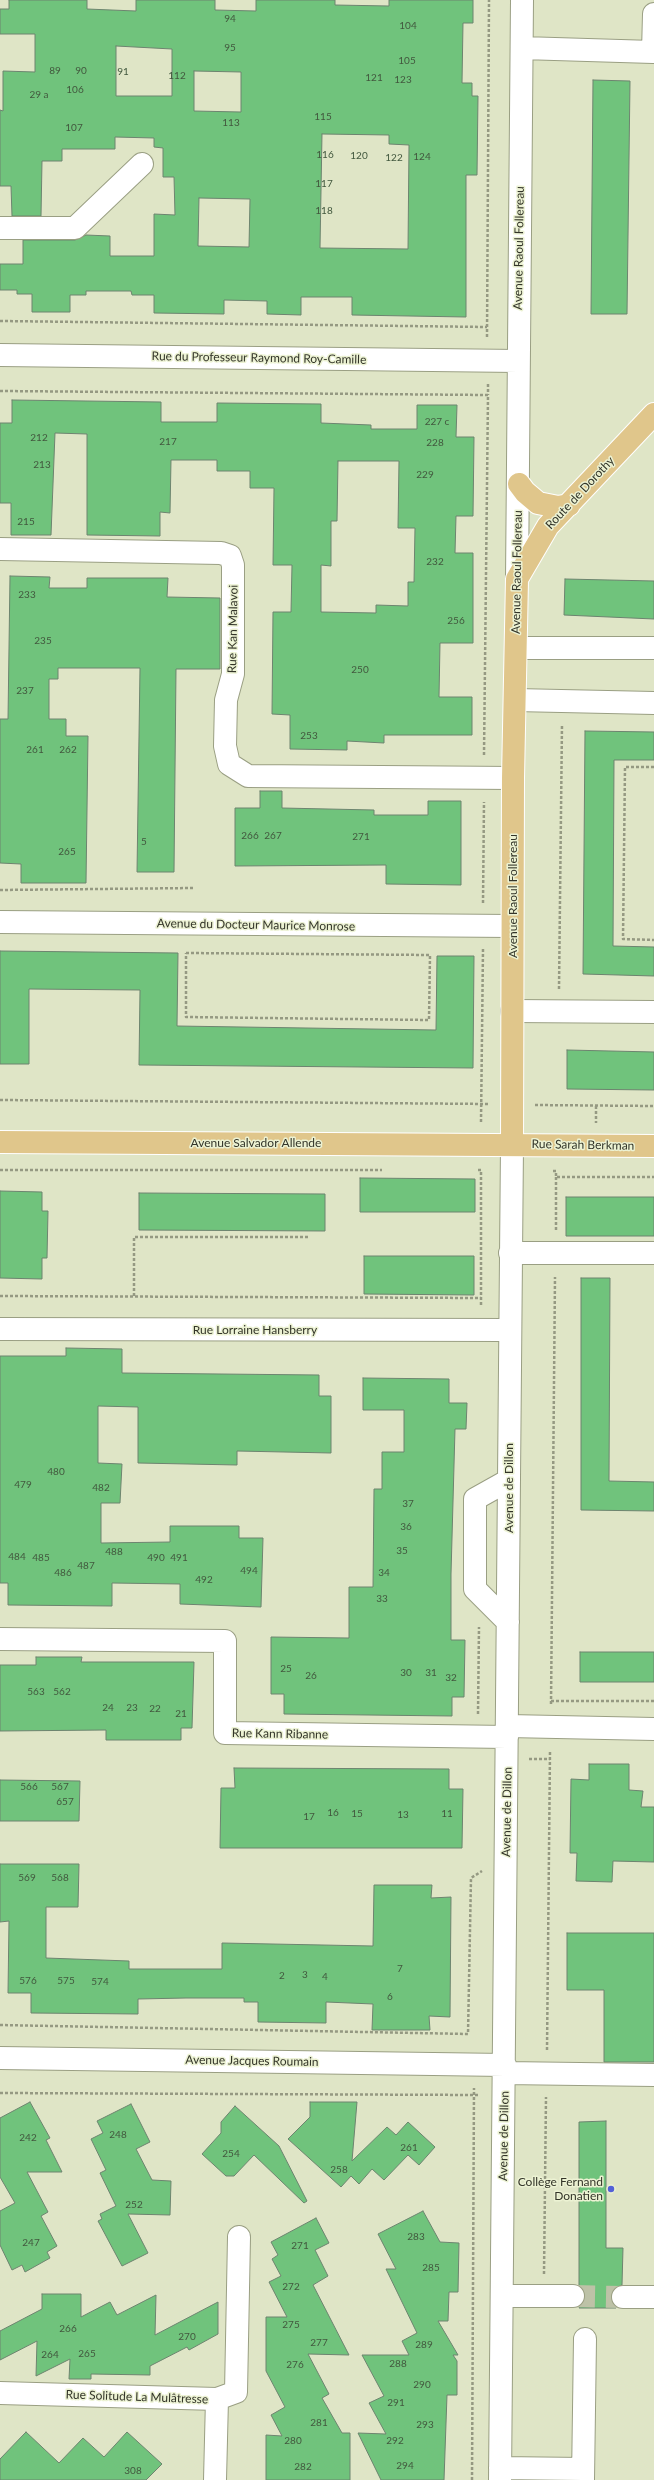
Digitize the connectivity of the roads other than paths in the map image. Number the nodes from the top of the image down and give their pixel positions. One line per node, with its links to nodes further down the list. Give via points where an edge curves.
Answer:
1 (522, 0): 3 (street, Avenue Raoul Follereau)
2 (654, 14): 3 (street, via 653,52)
3 (522, 48): 7 (street, Avenue Raoul Follereau)
4 (142, 164): 5 (street, via 75,228)
5 (0, 228)
6 (0, 355): 7 (street, Rue du Professeur Raymond Roy-Camille)
7 (518, 361): 9 (street, Avenue Raoul Follereau)
8 (654, 414): 10 (main road, Route de Dorothy)
9 (519, 484): 10 (main road, via 538,503 558,507); 12 (street, Avenue Raoul Follereau)
10 (569, 505): 12 (main road, Route de Dorothy, via 548,526)
11 (0, 549): 17 (street, Rue Kan Malavoi, via 221,553 230,556 234,565 233,674 226,700 225,746 229,764 248,776)
12 (517, 579): 13 (main road, Avenue Raoul Follereau)
13 (516, 648): 14 (street); 15 (main road, Avenue Raoul Follereau)
14 (654, 648)
15 (515, 700): 16 (street); 17 (main road, Avenue Raoul Follereau)
16 (654, 703)
17 (513, 778): 19 (main road, Avenue Raoul Follereau)
18 (0, 922): 19 (street, Avenue du Docteur Maurice Monrose)
19 (512, 926): 20 (main road, Avenue Raoul Follereau)
20 (512, 1011): 21 (street); 23 (main road, Avenue Raoul Follereau)
21 (654, 1012)
22 (0, 1142): 23 (main road, Avenue Salvador Allende)
23 (512, 1145): 24 (main road, Rue Sarah Berkman); 25 (street, Avenue de Dillon)
24 (654, 1146)
25 (510, 1253): 26 (street); 28 (street, Avenue de Dillon)
26 (654, 1253)
27 (0, 1329): 28 (street, Rue Lorraine Hansberry)
28 (509, 1330): 29 (street, Avenue de Dillon)
29 (509, 1480): 30 (street, Avenue de Dillon); 30 (street, via 475,1499 475,1589)
30 (508, 1622): 33 (street, Avenue de Dillon)
31 (0, 1639): 33 (street, Rue Kann Ribanne, via 226,1641 226,1733)
32 (654, 1729): 33 (street)
33 (508, 1731): 35 (street, Avenue de Dillon)
34 (0, 2058): 35 (street, Avenue Jacques Roumain)
35 (505, 2069): 36 (street, Avenue Jacques Roumain); 38 (street, Avenue de Dillon)
36 (654, 2075)
37 (240, 2237): 44 (street, via 236,2392)
38 (502, 2296): 39 (street); 45 (street, Avenue de Dillon)
39 (573, 2296)
40 (623, 2297): 41 (street)
41 (654, 2297)
42 (585, 2339): 46 (street)
43 (0, 2393): 44 (street, Rue Solitude La Mulâtresse)
44 (217, 2399): 47 (street, Rue Solitude La Mulâtresse)
45 (500, 2474): 46 (street)
46 (583, 2475)
47 (215, 2480)

